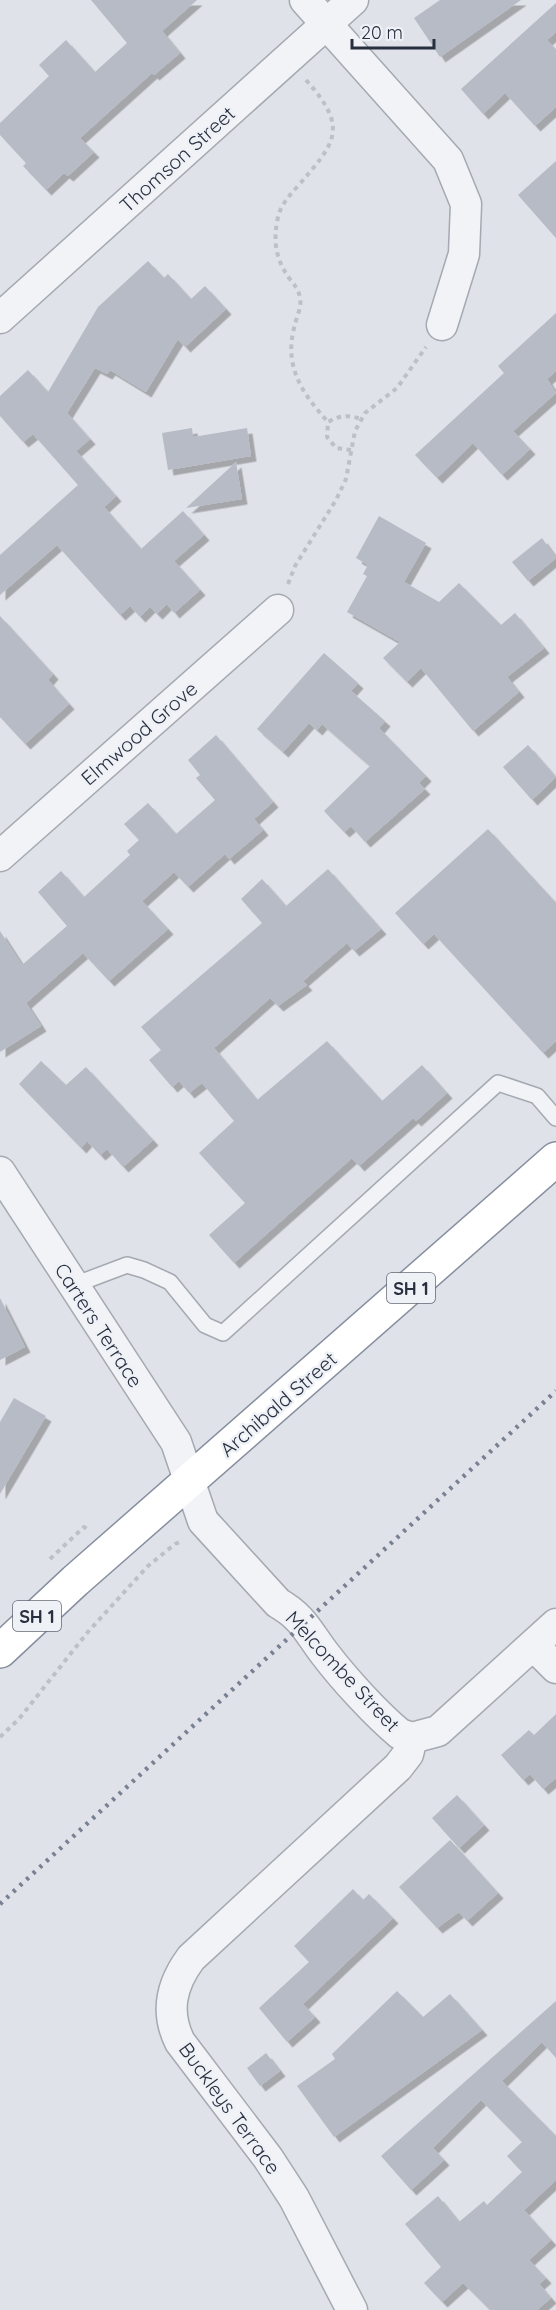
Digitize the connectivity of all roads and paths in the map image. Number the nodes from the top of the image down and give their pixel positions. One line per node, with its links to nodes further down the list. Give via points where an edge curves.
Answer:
1 (305, 0): 3 (street)
2 (353, 0): 3 (street, Thomson Street)
3 (326, 24): 5 (street, Thomson Street); 6 (street, via 448,160 466,204 464,254)
4 (302, 76): 8 (path, via 328,106 334,122 332,138 319,164 285,201 274,242 278,261 296,286 300,299 293,330 292,370 302,393)
5 (0, 318)
6 (442, 325): 7 (path, via 397,388 378,400)
7 (362, 419): 8 (path, via 337,416); 9 (path)
8 (328, 422): 9 (path, via 327,436 331,442 336,448)
9 (351, 450): 10 (path, via 346,479 295,566)
10 (278, 610): 11 (street, Elmwood Grove)
11 (0, 856)
12 (556, 1118): 15 (lane, via 537,1096 498,1083 223,1333 205,1325 170,1282 144,1270 127,1265)
13 (556, 1159): 16 (highway, Archibald Street / SH 1)
14 (0, 1172): 15 (street, Carters Terrace)
15 (74, 1285): 16 (street, Carters Terrace, via 176,1442)
16 (189, 1482): 20 (highway, Archibald Street / SH 1); 23 (street, Melcombe Street, via 203,1521 278,1603 310,1630 326,1654 394,1729)
17 (192, 1543): 22 (path, via 174,1544 148,1566)
18 (556, 1624): 19 (street, Melcombe Street)
19 (533, 1645): 21 (street); 23 (street, Melcombe Street, via 438,1731)
20 (0, 1651)
21 (556, 1668)
22 (0, 1737)
23 (412, 1738): 24 (street, Buckleys Terrace, via 408,1754 398,1767 191,1958 176,1981 171,1999 174,2030 180,2042 294,2198)
24 (352, 2310)

